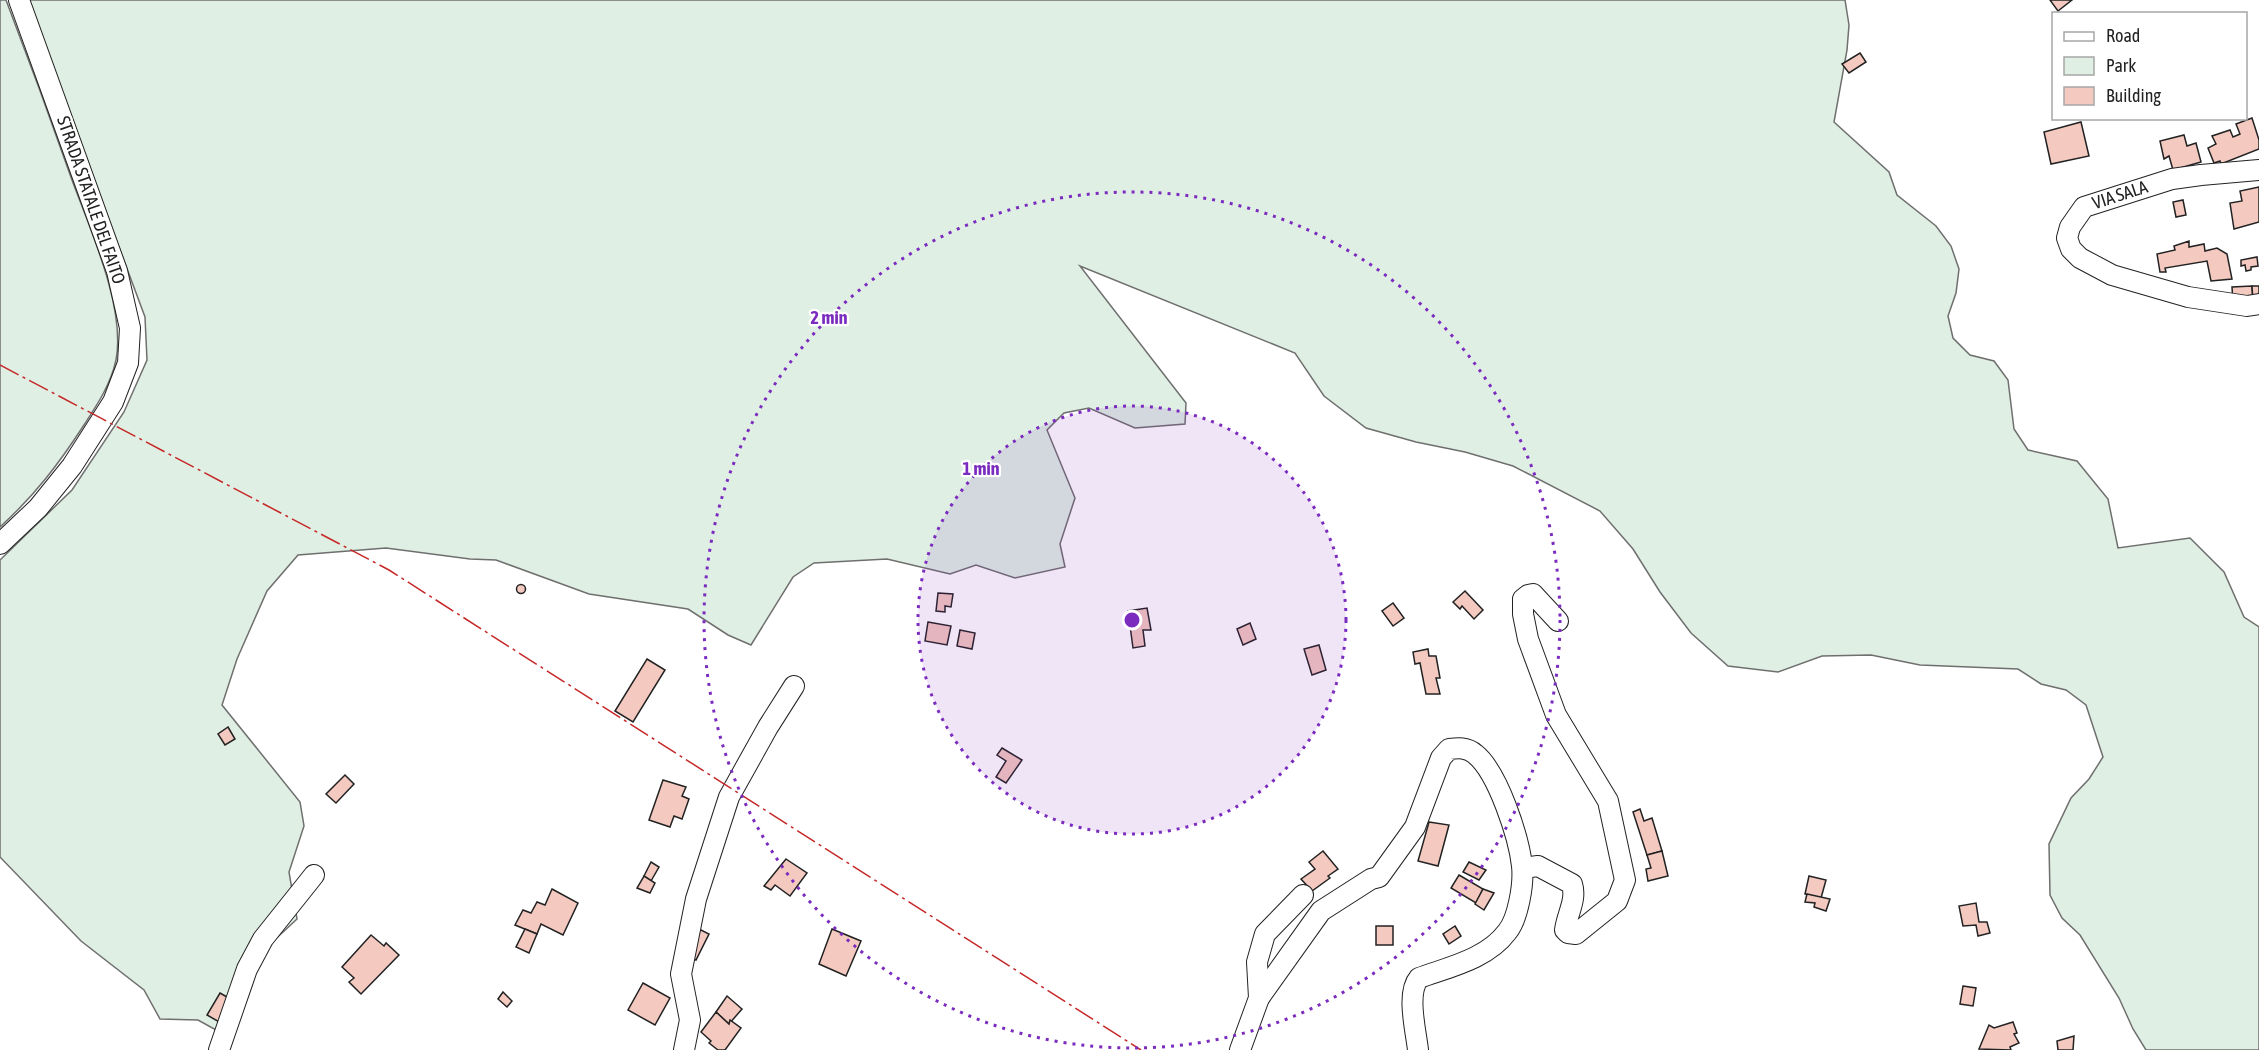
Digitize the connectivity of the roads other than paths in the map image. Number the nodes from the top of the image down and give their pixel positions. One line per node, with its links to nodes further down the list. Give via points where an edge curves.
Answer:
1 (19, 0): 4 (street, STRADA STATALE DEL FAITO, via 117,271 130,328 128,363 114,402 72,466 38,508)
2 (2259, 170): 3 (street, VIA SALA, via 2172,179 2084,207 2070,226 2067,238 2080,258 2112,275 2188,297 2247,306)
3 (2259, 304)
4 (0, 544)
5 (1558, 621): 7 (street, via 1533,594 1523,599 1528,639 1556,715 1608,801 1625,880 1617,901 1576,934 1564,930 1573,902 1572,884 1538,866)
6 (794, 686): 12 (street, via 729,797 696,899 681,974 690,1020)
7 (1522, 868): 10 (street, via 1512,820 1495,780 1476,754 1464,748 1449,749 1441,758 1415,827 1379,877 1321,911); 14 (street, via 1520,902 1509,931 1491,949 1419,978 1414,984)
8 (314, 875): 11 (street, via 263,939 247,969)
9 (1304, 895): 10 (street, via 1265,934 1257,962)
10 (1259, 998): 13 (street)
11 (219, 1050)
12 (684, 1050)
13 (1240, 1050)
14 (1418, 1050)

